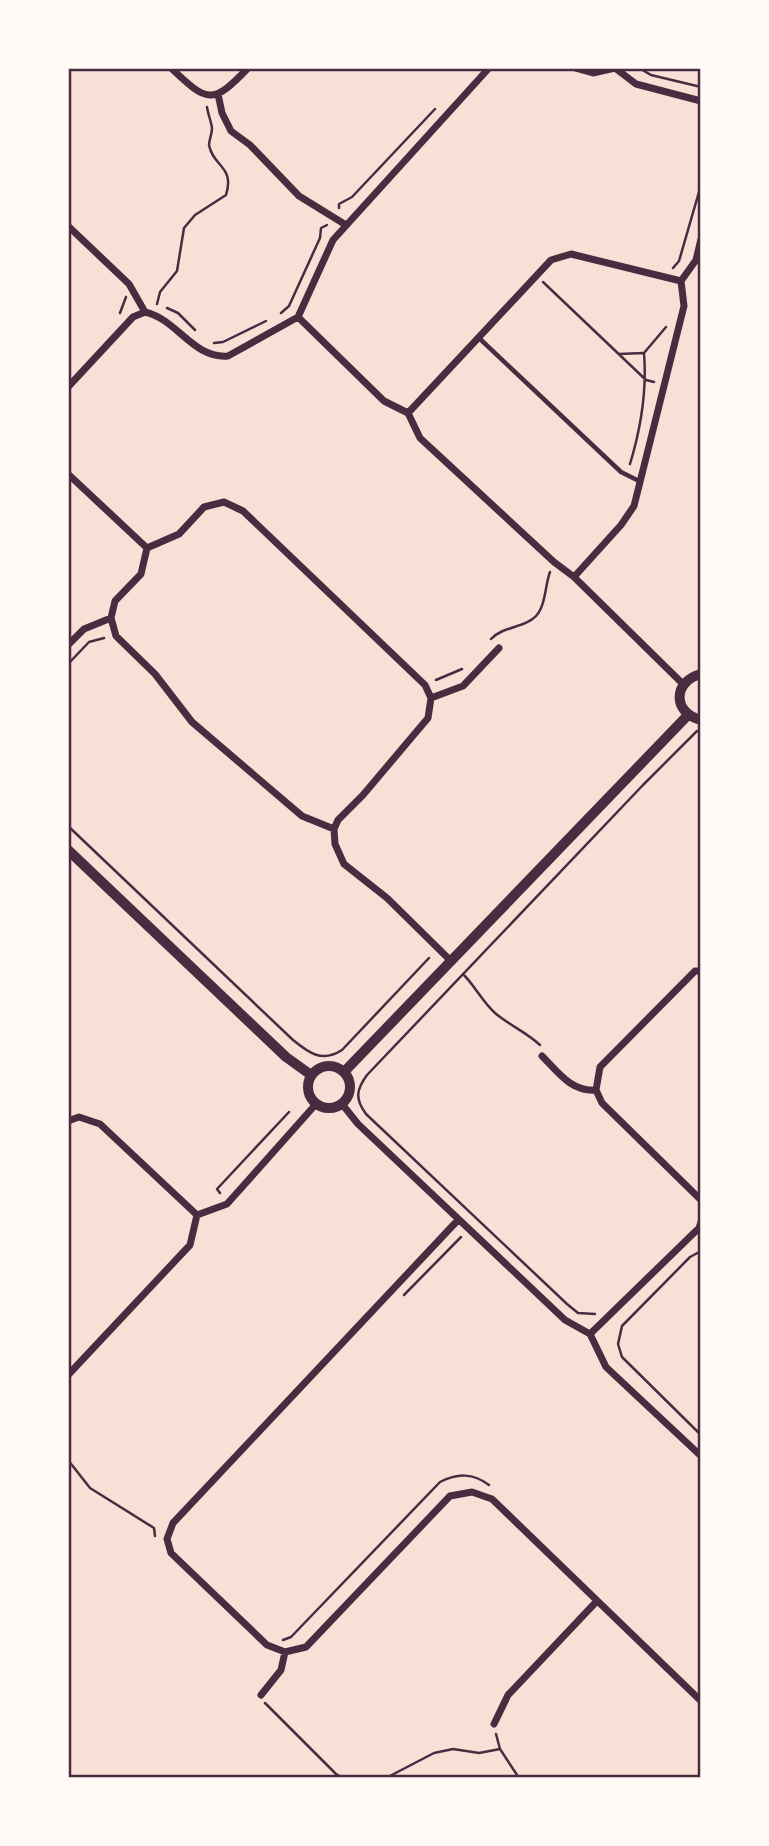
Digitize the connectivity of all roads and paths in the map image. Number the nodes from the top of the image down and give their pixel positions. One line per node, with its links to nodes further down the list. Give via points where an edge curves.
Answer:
1 (171, 68): 8 (street)
2 (248, 68): 9 (street)
3 (489, 68): 15 (street)
4 (575, 68): 5 (street, via 593,73)
5 (615, 68): 10 (street, via 636,84)
6 (639, 68): 7 (path)
7 (701, 87)
8 (204, 94): 9 (street); 26 (path, via 212,128 209,145 226,170 229,184 226,195 184,228 177,271 160,292 158,304 178,313)
9 (218, 94): 15 (street, via 231,131 299,196)
10 (701, 101)
11 (438, 106): 13 (path)
12 (701, 185): 19 (path, via 679,261)
13 (339, 208)
14 (332, 217): 22 (path, via 321,228 289,306)
15 (346, 225): 23 (street, via 333,240)
16 (68, 226): 21 (street, via 129,284)
17 (701, 239): 20 (street, via 696,260)
18 (536, 276): 19 (street, via 551,260 571,254); 27 (street); 30 (path)
19 (666, 278): 20 (street)
20 (681, 281): 32 (street, via 684,306)
21 (145, 312): 23 (street, via 157,315 215,357 228,356); 33 (street, via 133,317)
22 (278, 315)
23 (298, 317): 34 (street, via 384,401)
24 (669, 318): 29 (path)
25 (267, 320): 28 (path)
26 (203, 337)
27 (479, 338): 34 (street); 37 (lane, via 621,472)
28 (214, 343)
29 (644, 353): 30 (path); 31 (path)
30 (619, 354): 31 (path)
31 (646, 380): 32 (path); 35 (path)
32 (664, 384): 37 (street)
33 (68, 387)
34 (408, 413): 39 (street, via 420,438)
35 (629, 468)
36 (68, 474): 38 (street)
37 (640, 482): 40 (street, via 634,506 621,525)
38 (147, 548): 41 (street, via 141,574 115,601); 50 (street, via 179,534 204,507 224,502 243,511)
39 (554, 562): 40 (street); 43 (path, via 536,617 496,633)
40 (574, 577): 49 (street)
41 (111, 618): 42 (street); 44 (street, via 84,629)
42 (116, 636): 46 (path, via 89,642); 56 (street, via 155,674 192,722 302,816)
43 (488, 642)
44 (68, 645)
45 (499, 648): 51 (street, via 463,686)
46 (68, 664)
47 (463, 669): 50 (path)
48 (701, 674): 49 (street)
49 (683, 684): 52 (street, via 680,702)
50 (425, 685): 51 (street)
51 (430, 698): 56 (street, via 428,718)
52 (688, 715): 53 (street); 59 (street)
53 (701, 720)
54 (701, 731): 61 (path, via 669,757)
55 (68, 826): 58 (path, via 293,1040 318,1057 342,1050)
56 (334, 829): 59 (street, via 344,864)
57 (68, 850): 64 (street, via 286,1057)
58 (429, 958)
59 (452, 961): 63 (street)
60 (701, 971): 65 (street, via 695,971 600,1068)
61 (463, 974): 62 (path, via 483,1002 529,1035); 74 (path, via 367,1075 357,1096 366,1114)
62 (545, 1054): 65 (street, via 573,1087)
63 (344, 1072): 64 (street, via 330,1066); 67 (street, via 350,1087)
64 (311, 1075): 66 (street, via 307,1091)
65 (596, 1090): 71 (street, via 602,1103)
66 (316, 1104): 67 (street, via 330,1108); 72 (street, via 227,1204)
67 (342, 1104): 73 (street)
68 (289, 1112): 70 (path, via 217,1189)
69 (68, 1121): 72 (street, via 79,1117 100,1124)
70 (220, 1193)
71 (701, 1200)
72 (197, 1215): 84 (street, via 190,1245)
73 (458, 1220): 83 (street, via 565,1320); 92 (street, via 173,1523 167,1539 171,1553 267,1644)
74 (478, 1220): 76 (path); 80 (path, via 578,1313)
75 (701, 1222): 83 (street)
76 (471, 1227)
77 (465, 1233): 79 (path)
78 (701, 1251): 82 (path)
79 (400, 1300)
80 (604, 1311)
81 (618, 1313): 82 (path)
82 (626, 1322): 85 (path, via 618,1345 622,1357)
83 (590, 1334): 86 (street, via 606,1367)
84 (68, 1375)
85 (701, 1435)
86 (701, 1456)
87 (68, 1460): 89 (path, via 90,1488 155,1528)
88 (490, 1486): 91 (path, via 463,1474 440,1482 291,1637)
89 (155, 1538)
90 (596, 1602): 92 (street, via 492,1499 472,1492 450,1496 306,1647); 94 (street); 95 (street, via 508,1695)
91 (274, 1641)
92 (285, 1652): 93 (street, via 281,1670)
93 (261, 1695): 97 (path, via 267,1707)
94 (701, 1701)
95 (494, 1724): 96 (path)
96 (499, 1749): 98 (path, via 479,1753 453,1749); 99 (path)
97 (343, 1778)
98 (386, 1778)
99 (519, 1778)

